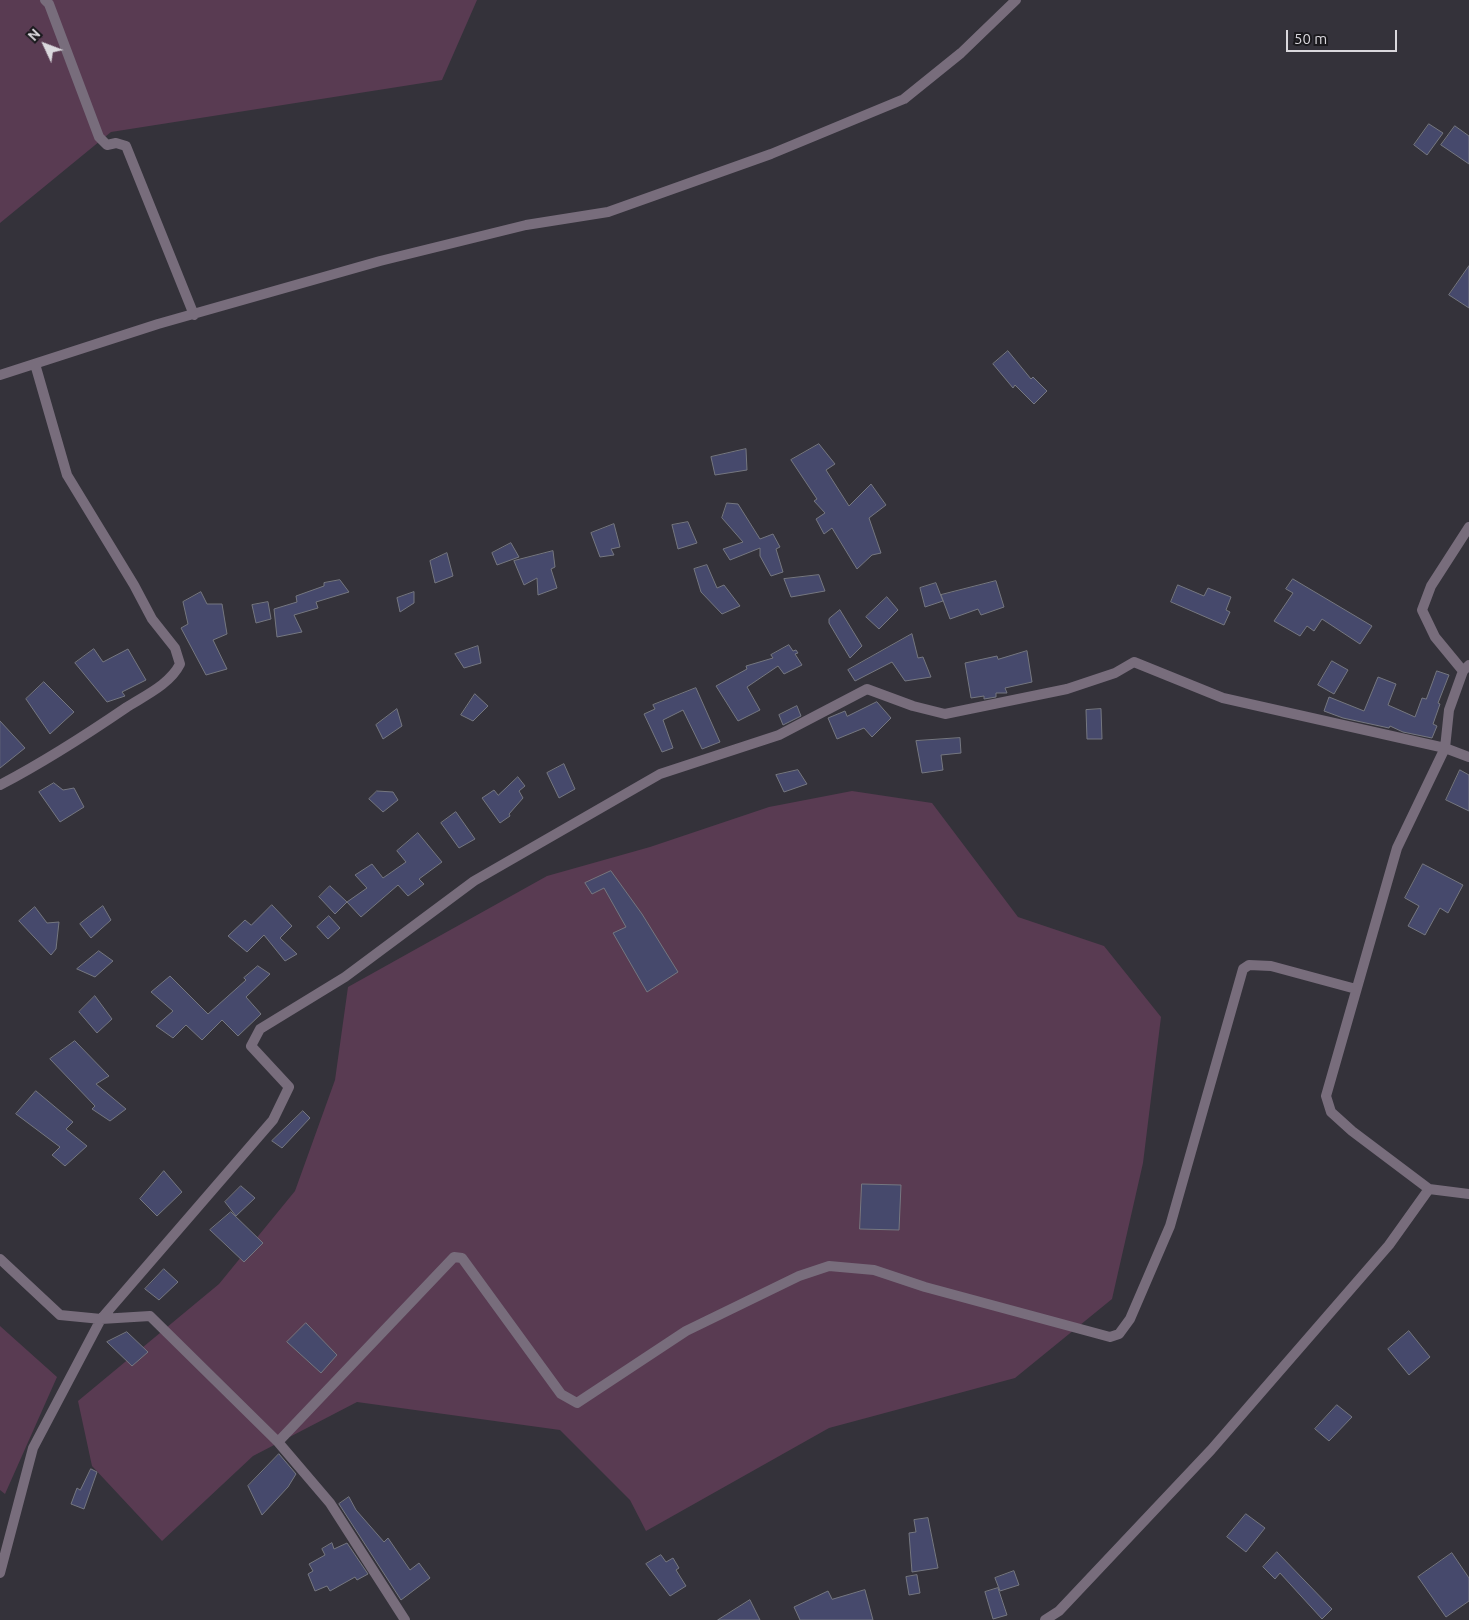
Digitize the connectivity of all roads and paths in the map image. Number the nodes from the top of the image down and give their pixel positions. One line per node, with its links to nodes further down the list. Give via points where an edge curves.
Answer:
1 (45, 0): 3 (street, via 99,137 107,145 126,146)
2 (1016, 0): 3 (street, via 961,53 904,99 770,154 608,212 526,225 380,261)
3 (194, 315): 4 (street)
4 (35, 364): 5 (street); 10 (street, via 67,475 152,619 175,648 180,664 174,675 54,757)
5 (0, 375)
6 (1469, 527): 7 (street, via 1431,586 1422,610 1435,637)
7 (1466, 668): 8 (street, via 1449,710)
8 (1445, 748): 9 (street); 11 (street, via 1397,848); 15 (street, via 1223,698 1134,662 1115,673 1067,689 945,714 867,689 779,735 660,774 474,881 345,977 260,1029 251,1046 289,1087 272,1120)
9 (1469, 757)
10 (0, 785)
11 (1356, 989): 12 (street, via 1326,1096 1331,1112); 16 (street, via 1271,966 1249,965 1243,969 1170,1226 1130,1319 1119,1334 1110,1337 874,1270 829,1266 800,1276 686,1331 577,1403 561,1394 462,1258 454,1257)
12 (1429, 1189): 13 (street); 19 (street, via 1390,1245 1211,1450 1059,1611)
13 (1469, 1194)
14 (0, 1259): 15 (street, via 60,1315)
15 (101, 1319): 16 (street, via 150,1316); 17 (street, via 33,1448)
16 (278, 1442): 18 (street, via 330,1503)
17 (0, 1573)
18 (405, 1620)
19 (1045, 1620)

